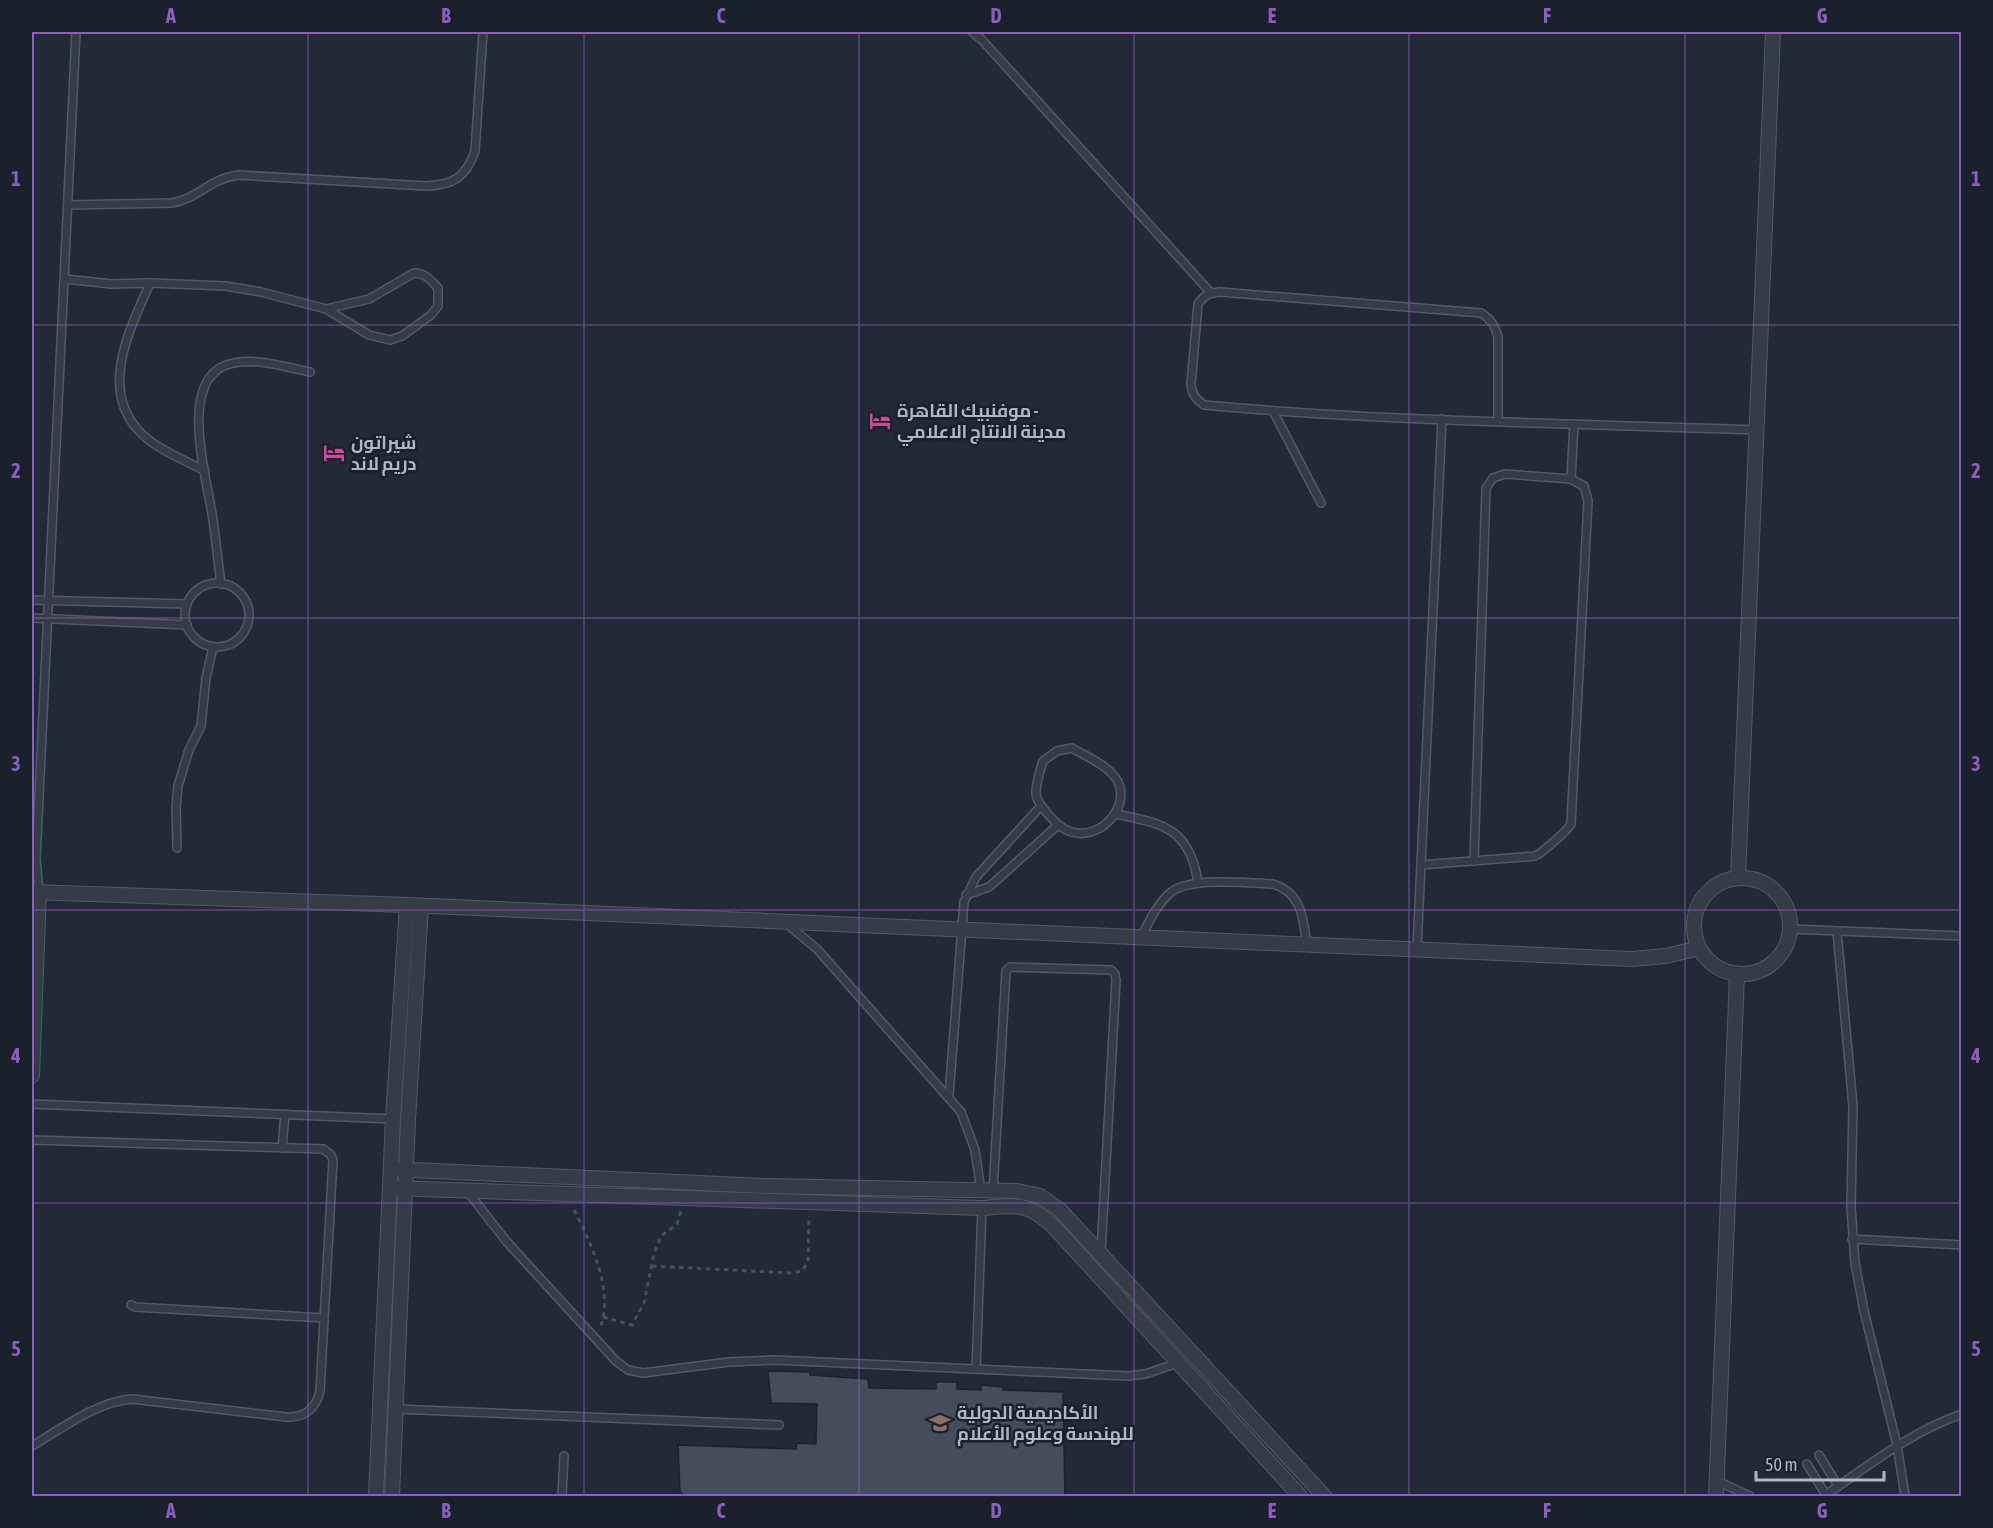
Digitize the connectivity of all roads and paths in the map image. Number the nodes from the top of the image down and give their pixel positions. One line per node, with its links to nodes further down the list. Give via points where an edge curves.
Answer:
1 (76, 32): 5 (lane)
2 (483, 32): 5 (lane, via 475,151 470,167 458,179 426,186 239,175 216,180 195,195 172,203)
3 (972, 32): 8 (lane)
4 (1773, 32): 15 (street)
5 (68, 205): 6 (lane)
6 (65, 279): 7 (lane); 21 (lane)
7 (150, 283): 9 (lane, via 225,286); 16 (lane, via 126,341 120,393 127,416 139,431 154,444)
8 (1211, 292): 11 (lane, via 1198,304 1191,392 1204,405); 13 (lane, via 1481,313 1496,327 1498,337)
9 (326, 309): 9 (lane, via 369,335 390,340 431,315 438,306 438,288 422,273 414,273 369,299)
10 (310, 372): 16 (lane, via 243,362 214,372 204,385 198,424)
11 (1273, 411): 12 (lane); 18 (lane)
12 (1442, 419): 13 (lane); 32 (lane)
13 (1498, 421): 14 (lane)
14 (1574, 423): 15 (lane); 17 (lane)
15 (1756, 430): 33 (street)
16 (205, 471): 19 (lane)
17 (1571, 479): 31 (lane, via 1505,474 1493,478 1486,488); 31 (lane, via 1584,486 1588,501 1571,824 1542,854)
18 (1321, 503)
19 (220, 584): 22 (lane, via 201,588); 26 (lane, via 242,595 249,619 238,640)
20 (32, 600): 21 (lane)
21 (49, 600): 22 (lane); 24 (lane)
22 (188, 604): 25 (lane)
23 (32, 618): 24 (lane)
24 (48, 619): 25 (lane); 35 (lane)
25 (187, 625): 26 (lane, via 193,636)
26 (213, 647): 30 (lane, via 201,726 178,786)
27 (1041, 806): 28 (lane, via 1036,795 1043,761 1057,750 1072,748 1104,766 1116,778 1122,797); 29 (lane); 36 (lane, via 976,877)
28 (1116, 814): 29 (lane, via 1093,831 1074,833); 34 (lane, via 1160,824 1178,836 1195,864)
29 (1058, 825): 36 (lane, via 989,887)
30 (177, 848)
31 (1474, 861): 32 (lane)
32 (1421, 866): 47 (lane)
33 (1738, 878): 40 (street, via 1756,879 1771,886 1789,913); 46 (street, via 1724,880 1700,901 1694,933)
34 (1198, 883): 44 (lane, via 1182,885 1168,894); 45 (lane, via 1284,887 1300,905)
35 (35, 892): 37 (street); 49 (street)
36 (966, 895): 41 (lane)
37 (407, 905): 38 (street); 53 (street)
38 (421, 906): 39 (street); 53 (street)
39 (784, 922): 41 (street); 50 (lane, via 816,949)
40 (1791, 929): 42 (lane); 48 (street, via 1779,958 1768,968)
41 (960, 930): 44 (street); 50 (lane)
42 (1837, 931): 43 (lane); 67 (lane, via 1853,1106)
43 (1962, 936)
44 (1141, 937): 45 (street)
45 (1307, 945): 47 (street)
46 (1699, 948): 47 (street, via 1632,959); 48 (street, via 1708,961)
47 (1417, 949)
48 (1737, 975): 89 (street)
49 (32, 1076)
50 (949, 1096): 62 (lane, via 970,1132)
51 (32, 1104): 52 (lane)
52 (285, 1114): 53 (lane); 55 (lane)
53 (400, 1120): 56 (street); 57 (street)
54 (32, 1140): 55 (lane)
55 (282, 1148): 73 (lane, via 323,1149 333,1160)
56 (391, 1169): 57 (street); 59 (street)
57 (406, 1170): 58 (street); 60 (street)
58 (467, 1173): 61 (street); 62 (street)
59 (391, 1188): 60 (street); 78 (street)
60 (405, 1189): 61 (street); 79 (street)
61 (467, 1191): 63 (street); 74 (lane, via 507,1242)
62 (987, 1191): 66 (street); 69 (street, via 1029,1193 1051,1202); 69 (lane, via 1006,971 1010,967 1111,970 1116,980)
63 (566, 1194): 64 (street); 72 (path, via 590,1241 601,1280)
64 (685, 1198): 65 (street); 70 (path, via 677,1224 661,1236)
65 (809, 1202): 66 (street); 70 (path, via 808,1262 802,1271)
66 (982, 1208): 76 (street, via 1017,1205 1046,1220); 77 (lane)
67 (1852, 1239): 68 (lane); 84 (lane, via 1862,1304)
68 (1962, 1245)
69 (1101, 1256): 75 (street)
70 (652, 1266): 72 (path, via 644,1303 632,1324)
71 (132, 1305): 73 (lane)
72 (603, 1317): 74 (path)
73 (324, 1318): 85 (lane, via 318,1398 300,1416 286,1418 122,1400 102,1406)
74 (596, 1339): 77 (lane, via 621,1366 643,1373 764,1360)
75 (1188, 1348): 76 (street); 81 (street)
76 (1178, 1363): 77 (lane, via 1128,1376); 83 (street)
77 (976, 1369)
78 (380, 1408): 79 (street); 92 (street)
79 (396, 1409): 82 (lane); 93 (street)
80 (1962, 1414): 84 (lane)
81 (1252, 1418): 83 (street); 96 (street)
82 (779, 1425)
83 (1246, 1437): 95 (street)
84 (1897, 1445): 90 (lane); 99 (lane)
85 (32, 1446)
86 (1819, 1455): 90 (lane)
87 (564, 1456): 94 (lane)
88 (1807, 1464): 91 (lane)
89 (1717, 1481): 97 (street); 98 (lane)
90 (1838, 1486): 91 (lane)
91 (1825, 1496)
92 (376, 1497)
93 (392, 1497)
94 (562, 1497)
95 (1300, 1497)
96 (1324, 1497)
97 (1716, 1497)
98 (1750, 1497)
99 (1905, 1497)

